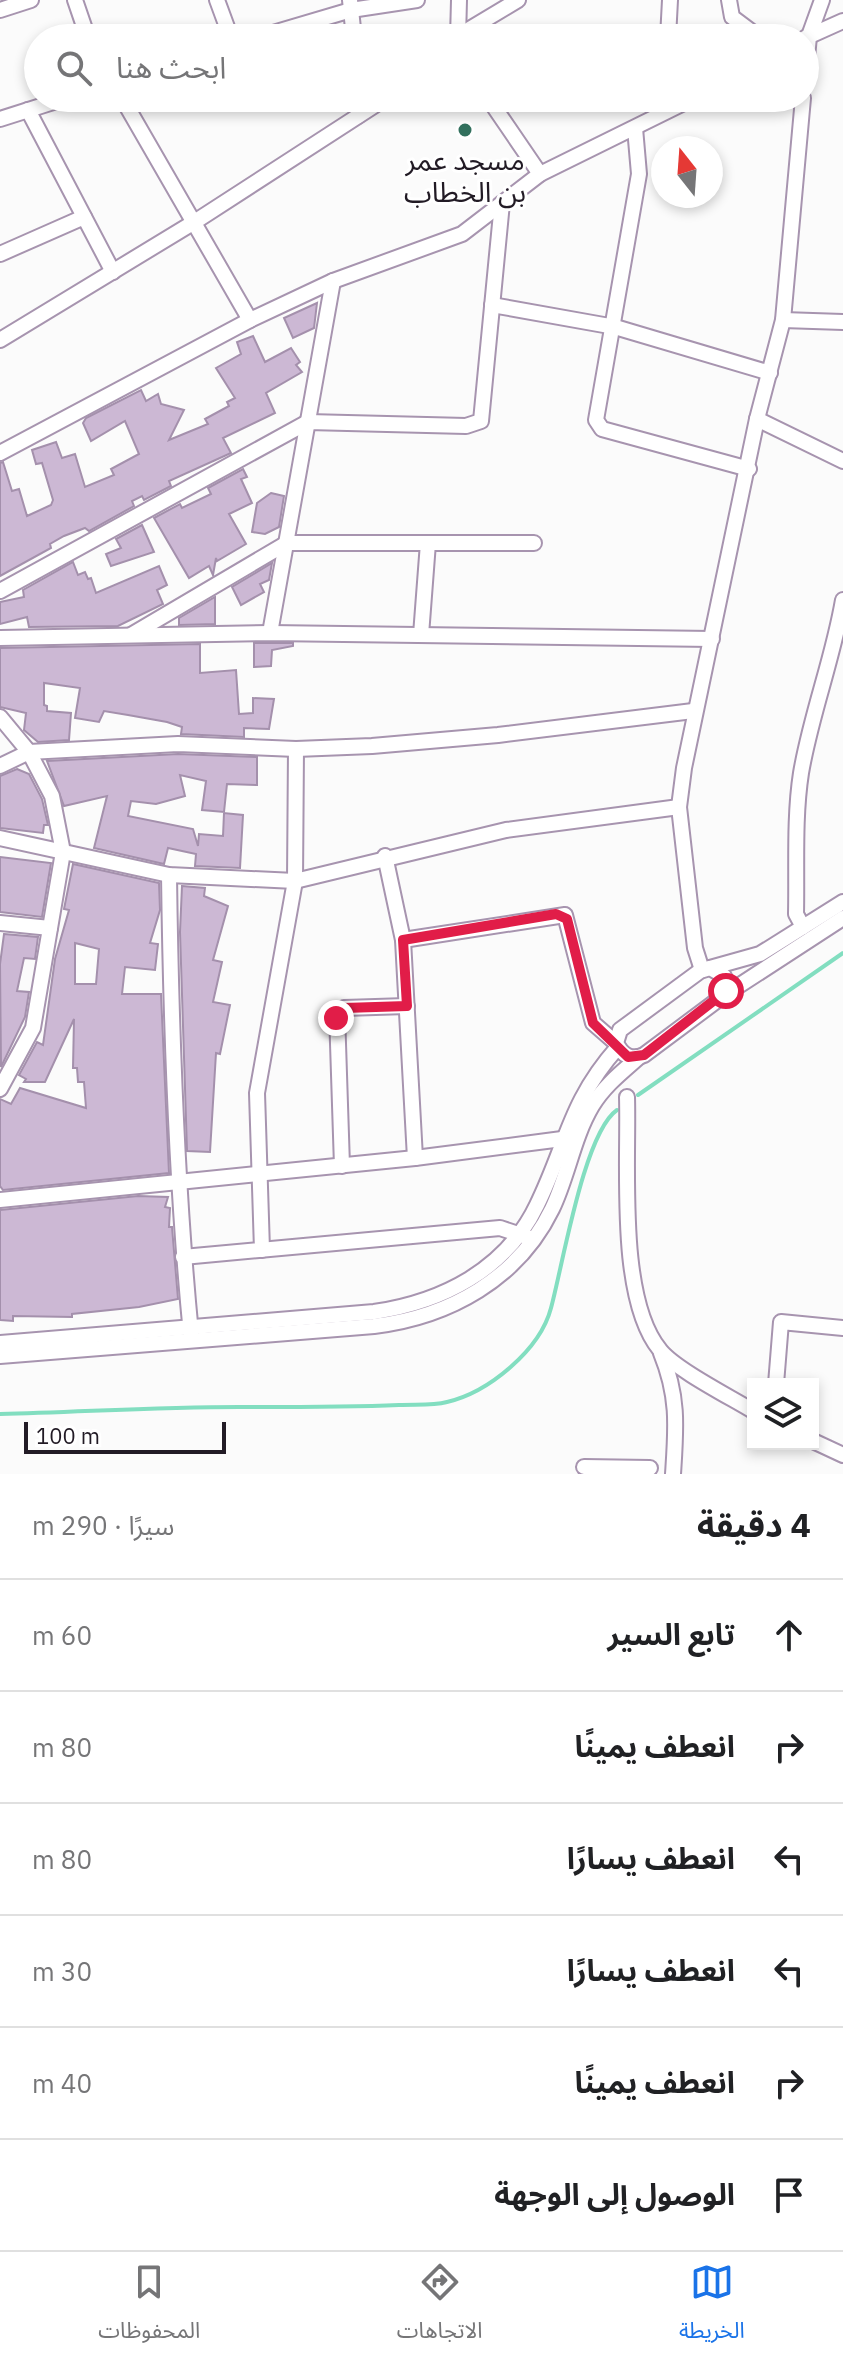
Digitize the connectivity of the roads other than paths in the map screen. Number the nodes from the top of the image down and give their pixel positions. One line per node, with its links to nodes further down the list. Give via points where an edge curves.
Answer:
1 (31, 0): 11 (street)
2 (75, 0): 13 (street)
3 (217, 0): 14 (street)
4 (417, 0): 10 (street)
5 (459, 0): 16 (street)
6 (518, 0): 17 (street)
7 (670, 0): 18 (street)
8 (729, 0): 19 (street, via 732,17)
9 (822, 0): 20 (street)
10 (350, 5): 15 (street)
11 (0, 10)
12 (843, 21): 21 (street)
13 (83, 24)
14 (226, 24)
15 (296, 24)
16 (458, 24)
17 (479, 24)
18 (669, 24)
19 (741, 24)
20 (812, 24)
21 (819, 32)
22 (24, 111): 31 (street)
23 (29, 112): 35 (street)
24 (130, 112): 36 (street)
25 (358, 112): 30 (street)
26 (364, 112): 30 (street)
27 (498, 112): 33 (street)
28 (658, 112): 32 (street)
29 (802, 112): 42 (street)
30 (358, 116): 36 (street)
31 (0, 119)
32 (635, 128): 33 (street); 44 (street, via 639,174)
33 (540, 174): 34 (street)
34 (502, 203): 39 (street, via 462,234); 40 (street)
35 (84, 217): 37 (street); 38 (street)
36 (196, 221): 38 (street); 41 (street)
37 (0, 254)
38 (113, 272): 45 (street)
39 (333, 281): 41 (street); 48 (street)
40 (492, 305): 44 (street); 48 (street, via 481,421 466,426)
41 (250, 320): 49 (street)
42 (783, 320): 43 (street); 46 (street)
43 (843, 322)
44 (615, 327): 46 (street); 51 (street, via 598,425)
45 (0, 340)
46 (770, 373): 47 (street)
47 (757, 419): 50 (street); 51 (street)
48 (308, 422): 52 (street); 55 (street)
49 (0, 453)
50 (843, 461)
51 (749, 469): 61 (street)
52 (287, 543): 53 (street); 57 (street); 59 (street)
53 (428, 543): 54 (street); 58 (street)
54 (534, 543)
55 (0, 591)
56 (843, 600): 62 (street)
57 (270, 633): 58 (street); 59 (street)
58 (421, 635): 61 (street)
59 (130, 636): 60 (street)
60 (0, 638)
61 (712, 639): 63 (street)
62 (840, 640): 77 (street, via 815,703 800,776 796,914)
63 (693, 711): 65 (street, via 498,735); 68 (street)
64 (0, 717): 66 (street)
65 (296, 749): 66 (street, via 178,744); 73 (street)
66 (29, 752): 67 (street); 70 (street, via 52,796)
67 (0, 766)
68 (679, 807): 71 (street, via 506,830); 80 (street, via 695,948)
69 (0, 838): 70 (street)
70 (63, 852): 72 (street); 78 (street)
71 (385, 856): 73 (street); 79 (street)
72 (169, 875): 73 (street); 91 (street)
73 (295, 881): 90 (street, via 257,1093)
74 (843, 902): 77 (street)
75 (843, 918): 81 (street)
76 (0, 923): 78 (street)
77 (803, 927): 80 (street, via 760,954)
78 (50, 928): 85 (street, via 33,1028)
79 (403, 940): 82 (street); 83 (street, via 565,915 593,1023)
80 (706, 969): 81 (street, via 724,976); 83 (street, via 624,1026)
81 (723, 996): 84 (street)
82 (407, 1006): 88 (street); 89 (street, via 344,1008 337,1013)
83 (617, 1045): 84 (street, via 628,1057); 87 (street, via 590,1082)
84 (639, 1057): 87 (street, via 606,1087)
85 (0, 1089)
86 (627, 1097): 99 (street, via 632,1279 639,1311)
87 (569, 1142): 88 (street); 93 (street, via 552,1209)
88 (415, 1158): 89 (street)
89 (342, 1166): 90 (street)
90 (257, 1174): 91 (street); 94 (street)
91 (178, 1182): 92 (street); 95 (street)
92 (0, 1200)
93 (526, 1237): 94 (street, via 500,1228); 97 (street, via 461,1286 419,1303)
94 (262, 1250): 95 (street)
95 (183, 1257): 97 (street)
96 (843, 1328): 101 (street, via 781,1322)
97 (191, 1334): 98 (street); 100 (street)
98 (0, 1343)
99 (660, 1351): 102 (street); 108 (street, via 677,1403)
100 (0, 1356)
101 (776, 1378)
102 (747, 1407)
103 (819, 1444): 104 (street)
104 (843, 1455)
105 (584, 1467): 107 (street)
106 (650, 1468): 107 (street)
107 (629, 1471)
108 (673, 1474)

